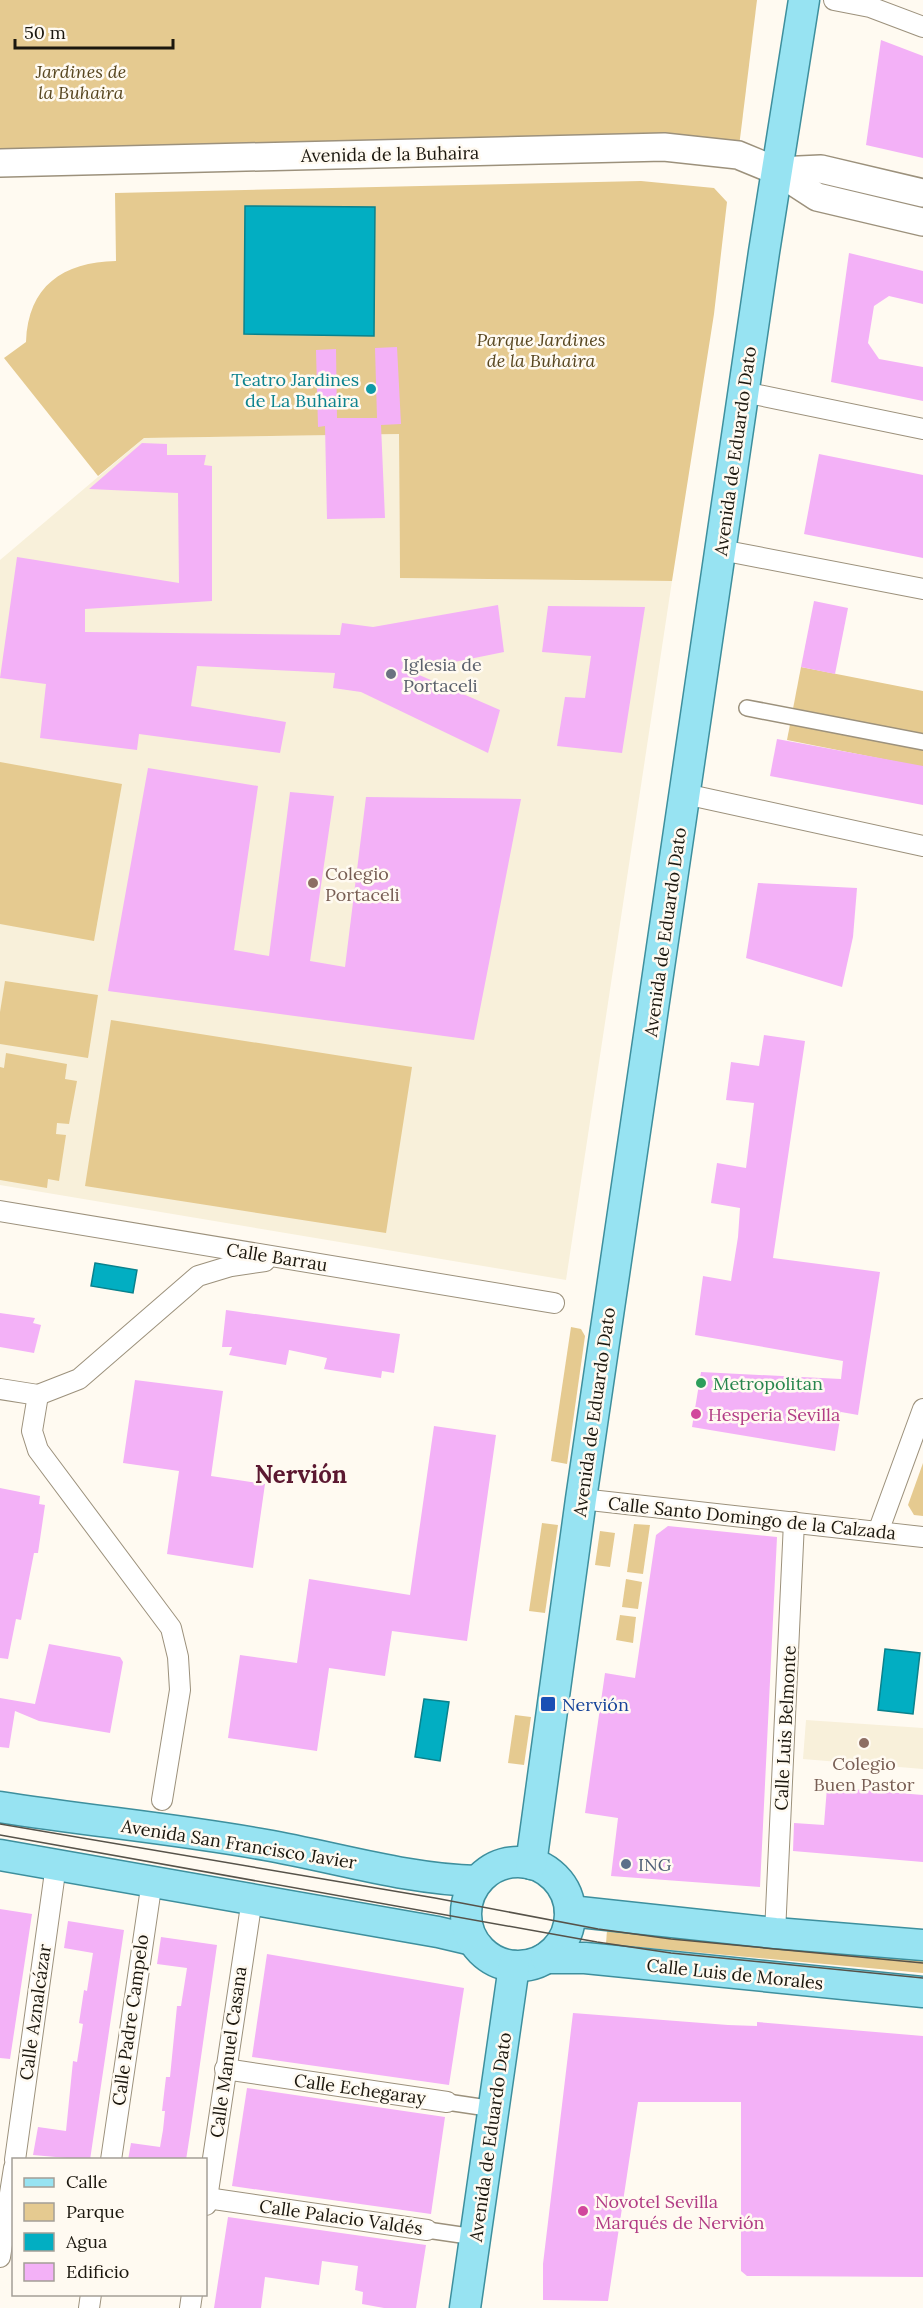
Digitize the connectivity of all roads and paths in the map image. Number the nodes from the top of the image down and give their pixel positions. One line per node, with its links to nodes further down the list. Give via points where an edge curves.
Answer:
1 (804, 0): 5 (main road, Avenida de Eduardo Dato)
2 (834, 0): 3 (street, via 870,7)
3 (923, 27)
4 (0, 163): 5 (main road, Avenida de la Buhaira, via 664,147 738,155)
5 (777, 171): 6 (main road, Avenida de la Buhaira, via 821,169); 7 (main road, Avenida de la Buhaira, via 817,197); 8 (main road, Avenida de Eduardo Dato)
6 (923, 192)
7 (923, 222)
8 (744, 392): 9 (street); 10 (main road, Avenida de Eduardo Dato)
9 (923, 429)
10 (721, 550): 11 (street); 14 (main road, Avenida de Eduardo Dato)
11 (923, 589)
12 (747, 708): 13 (street)
13 (923, 742)
14 (685, 794): 15 (street); 24 (main road, Avenida de Eduardo Dato)
15 (923, 846)
16 (0, 1211): 17 (street, Calle Barrau)
17 (190, 1242): 18 (street, Calle Barrau); 19 (street, via 200,1260)
18 (283, 1258): 19 (street); 20 (street, Calle Barrau)
19 (198, 1276): 22 (street, via 80,1379)
20 (554, 1302)
21 (0, 1389): 22 (street)
22 (38, 1395): 28 (street, via 32,1431 38,1450 171,1628 180,1690)
23 (923, 1409): 26 (street)
24 (581, 1499): 25 (street, Calle Santo Domingo de la Calzada); 31 (main road, Avenida de Eduardo Dato)
25 (794, 1522): 26 (street, Calle Santo Domingo de la Calzada); 37 (street, Calle Luis Belmonte)
26 (878, 1532): 27 (street, Calle Santo Domingo de la Calzada)
27 (923, 1537)
28 (162, 1800)
29 (0, 1807): 34 (main road, Avenida San Francisco Javier, via 230,1839 435,1877)
30 (0, 1855): 32 (main road)
31 (531, 1864): 34 (main road, via 514,1862 497,1867); 36 (main road, via 558,1881)
32 (56, 1865): 33 (main road); 46 (street, Calle Aznalcázar)
33 (152, 1881): 35 (main road); 47 (street, Calle Padre Campelo)
34 (477, 1881): 38 (main road, via 469,1898 466,1921)
35 (252, 1899): 38 (main road); 43 (street, Calle Manuel Casana)
36 (570, 1911): 37 (main road); 40 (main road, via 565,1936)
37 (775, 1933): 39 (main road)
38 (472, 1940): 41 (main road, via 487,1956)
39 (923, 1945)
40 (546, 1958): 41 (main road, via 531,1965); 42 (main road, Calle Luis de Morales, via 585,1958)
41 (514, 1966): 45 (main road, Avenida de Eduardo Dato)
42 (923, 1992)
43 (225, 2069): 44 (street, Calle Echegaray); 49 (street, Calle Manuel Casana)
44 (447, 2102): 45 (street, Calle Echegaray)
45 (494, 2109): 52 (main road, Avenida de Eduardo Dato)
46 (15, 2158)
47 (111, 2158)
48 (12, 2177): 53 (street)
49 (207, 2193)
50 (207, 2200): 51 (street, Calle Palacio Valdés)
51 (427, 2230): 52 (street, Calle Palacio Valdés)
52 (475, 2237): 54 (main road, Avenida de Eduardo Dato)
53 (0, 2257)
54 (465, 2308)

